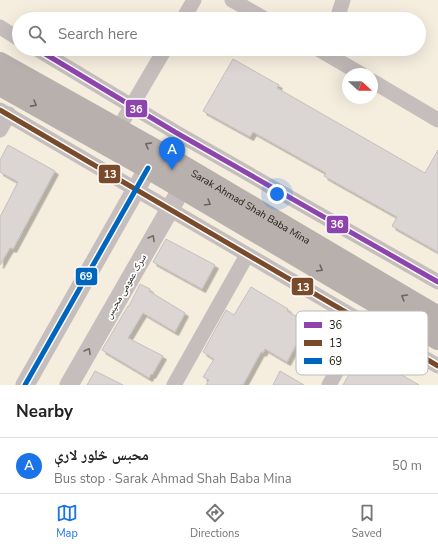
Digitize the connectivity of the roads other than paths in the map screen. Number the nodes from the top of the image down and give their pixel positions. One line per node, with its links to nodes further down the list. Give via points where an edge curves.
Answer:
1 (194, 0): 4 (street)
2 (232, 0): 5 (street)
3 (343, 0): 6 (street)
4 (187, 12)
5 (253, 12)
6 (339, 12)
7 (0, 28): 8 (street)
8 (12, 35)
9 (49, 56): 16 (street)
10 (161, 56): 16 (street)
11 (333, 56): 13 (street)
12 (0, 63): 20 (highway, Sarak Ahmad Shah Baba Mina)
13 (352, 68)
14 (0, 85): 20 (highway, one-way to 20)
15 (378, 85): 18 (street)
16 (132, 105): 20 (street); 26 (street)
17 (4, 112): 19 (street); 22 (street)
18 (438, 120)
19 (0, 130)
20 (113, 136): 21 (highway); 29 (highway, Sarak Ahmad Shah Baba Mina, one-way to 20)
21 (148, 168): 22 (street); 23 (highway)
22 (136, 188): 24 (street); 37 (street)
23 (182, 188): 24 (street, سرک عمومی محبس); 28 (highway, one-way to 28)
24 (170, 209): 25 (street); 38 (street, سرک عمومی محبس, one-way to 24)
25 (247, 255): 27 (street); 39 (street)
26 (438, 282)
27 (343, 311)
28 (391, 311)
29 (427, 311)
30 (428, 311): 31 (highway, Sarak Ahmad Shah Baba Mina, one-way to 30)
31 (438, 317)
32 (428, 333): 33 (highway, one-way to 33)
33 (438, 339)
34 (428, 360): 35 (street)
35 (438, 366)
36 (335, 375): 40 (street)
37 (25, 385)
38 (69, 385)
39 (174, 385)
40 (329, 385)

